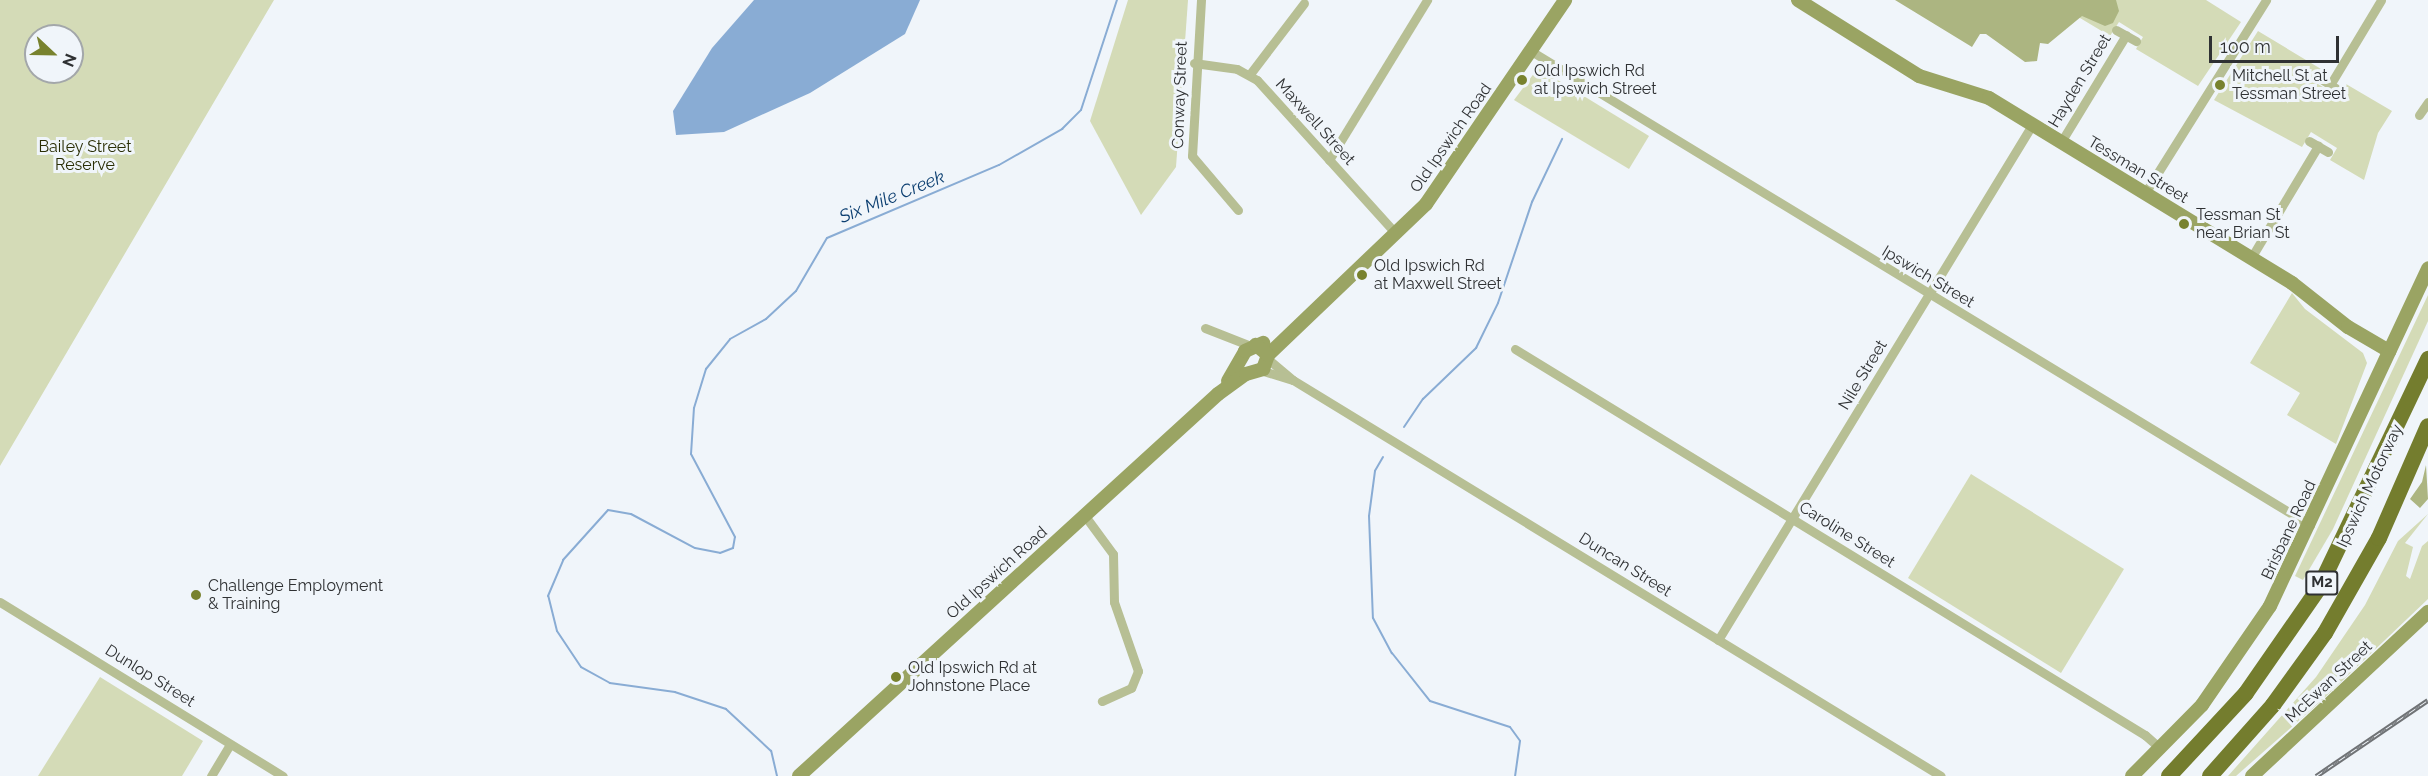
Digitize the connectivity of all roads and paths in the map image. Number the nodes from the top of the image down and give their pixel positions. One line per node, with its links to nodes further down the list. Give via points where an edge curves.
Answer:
1 (1201, 0): 12 (street, Conway Street)
2 (1427, 0): 24 (street)
3 (1565, 0): 11 (main road, Old Ipswich Road)
4 (1798, 0): 19 (main road, Tessman Street, via 1927,80 1989,98)
5 (2266, 0): 25 (street)
6 (2381, 0): 15 (street)
7 (1304, 3): 13 (street)
8 (2116, 30): 9 (street, Hayden Street)
9 (2126, 35): 10 (street, Hayden Street); 21 (street, Hayden Street)
10 (2136, 41)
11 (1532, 51): 27 (main road, Old Ipswich Road, via 1439,188); 30 (street, Ipswich Street)
12 (1194, 63): 13 (street, Maxwell Street); 26 (street, Conway Street, via 1192,156)
13 (1250, 74): 24 (street, Maxwell Street)
14 (2321, 79): 15 (street)
15 (2330, 85): 16 (street)
16 (2340, 91)
17 (2428, 102): 18 (street)
18 (2419, 115)
19 (2032, 125): 21 (main road, Tessman Street); 30 (street, Nile Street)
20 (2309, 141): 22 (street)
21 (2061, 142): 25 (main road, Tessman Street)
22 (2318, 146): 23 (street); 28 (street)
23 (2328, 152)
24 (1329, 160): 27 (street, Maxwell Street)
25 (2145, 193): 28 (main road, Tessman Street)
26 (1238, 210)
27 (1396, 234): 32 (main road, Old Ipswich Road)
28 (2251, 258): 35 (main road, Tessman Street)
29 (2428, 268): 35 (main road, Brisbane Road)
30 (1928, 295): 41 (street, Nile Street); 42 (street, Ipswich Street)
31 (1205, 328): 34 (street)
32 (1292, 328): 34 (main road, Old Ipswich Road); 37 (main road, Old Ipswich Road)
33 (1515, 349): 41 (street, Caroline Street)
34 (1249, 351): 37 (main road); 37 (main road); 38 (main road, Old Ipswich Road)
35 (2388, 351): 42 (main road, Brisbane Road)
36 (2428, 359): 54 (highway, Ipswich Motorway / M2, via 2359,513 2314,597 2246,693)
37 (1263, 364): 38 (main road, Old Ipswich Road); 45 (street, Duncan Street)
38 (1218, 394): 40 (main road, Old Ipswich Road)
39 (2428, 426): 55 (highway, Ipswich Motorway / M2, via 2379,538 2325,633 2273,705)
40 (1085, 516): 46 (street, via 1113,554 1114,602 1138,671 1131,688); 51 (main road, Old Ipswich Road)
41 (1793, 519): 45 (street, Nile Street); 48 (street, Caroline Street, via 2145,735)
42 (2310, 525): 48 (main road, Brisbane Road, via 2242,651)
43 (0, 602): 47 (street, Dunlop Street)
44 (2428, 612): 56 (main road, McEwan Street)
45 (1718, 640): 52 (street, Duncan Street)
46 (1102, 701)
47 (230, 744): 49 (street); 50 (street, Dunlop Street)
48 (2161, 749): 53 (main road, Brisbane Road)
49 (211, 776)
50 (283, 776)
51 (799, 776)
52 (1941, 776)
53 (2132, 776)
54 (2169, 776)
55 (2210, 776)
56 (2252, 776)

